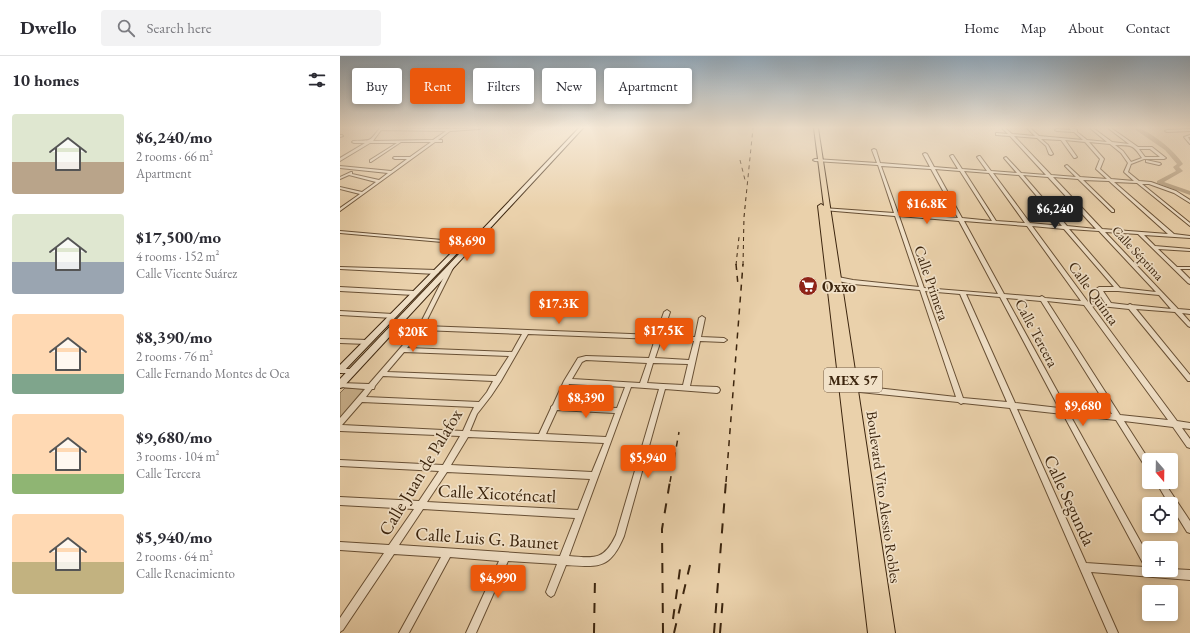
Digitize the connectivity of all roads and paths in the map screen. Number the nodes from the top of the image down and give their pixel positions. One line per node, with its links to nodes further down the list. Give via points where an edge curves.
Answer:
1 (380, 155): 20 (street)
2 (413, 155): 17 (street)
3 (552, 155): 14 (main road)
4 (817, 155): 21 (main road, Boulevard Vito Alessio Robles / MEX 57)
5 (818, 155): 21 (main road, Boulevard Vito Alessio Robles / MEX 57)
6 (875, 155): 23 (street, Calle Primera)
7 (926, 155): 27 (street, Calle Tercera)
8 (1029, 155): 34 (street, Calle Séptima)
9 (1098, 155): 37 (street, via 1102,159 1098,170)
10 (1124, 155): 22 (street)
11 (1140, 155): 19 (street)
12 (1160, 155): 19 (street, via 1164,158)
13 (952, 156): 29 (street)
14 (550, 157): 46 (main road)
15 (979, 157): 31 (street, Calle Quinta)
16 (395, 158): 17 (street)
17 (409, 158): 30 (street)
18 (1006, 158): 33 (street)
19 (1142, 159): 22 (street); 24 (street)
20 (371, 161)
21 (818, 161): 23 (street); 45 (main road, Boulevard Vito Alessio Robles / MEX 57)
22 (1130, 163): 39 (street, via 1126,172)
23 (878, 164): 27 (street); 49 (street, Calle Primera)
24 (1159, 164)
25 (1067, 166): 36 (street)
26 (340, 167): 28 (street)
27 (934, 168): 29 (street); 50 (street, Calle Tercera)
28 (361, 169): 30 (street); 32 (street)
29 (962, 170): 31 (street); 51 (street)
30 (390, 172): 38 (street)
31 (990, 172): 33 (street); 53 (street, Calle Quinta)
32 (349, 174): 35 (street); 38 (street)
33 (1018, 174): 34 (street); 54 (street)
34 (1049, 176): 36 (street); 55 (street, Calle Séptima)
35 (340, 178)
36 (1079, 178): 37 (street); 48 (street)
37 (1108, 180): 39 (street); 58 (street)
38 (378, 181): 41 (street)
39 (1137, 181): 42 (street, via 1171,190); 52 (street)
40 (340, 188): 41 (street)
41 (362, 193): 44 (street)
42 (1190, 202)
43 (340, 204): 44 (street)
44 (347, 204): 47 (street)
45 (823, 204): 49 (street); 68 (main road, Boulevard Vito Alessio Robles / MEX 57)
46 (503, 207): 60 (main road); 63 (main road)
47 (340, 210)
48 (1113, 212)
49 (895, 215): 50 (street); 70 (street, Calle Primera)
50 (962, 219): 51 (street); 76 (street, Calle Tercera)
51 (995, 222): 53 (street)
52 (1190, 224)
53 (1029, 225): 54 (street); 78 (street, Calle Quinta)
54 (1064, 228): 55 (street); 71 (street)
55 (1101, 230): 57 (street); 75 (street, Calle Séptima)
56 (340, 232): 60 (street)
57 (1139, 233): 58 (street); 61 (street)
58 (1173, 236): 59 (street)
59 (1190, 237)
60 (465, 243): 67 (main road)
61 (1154, 247): 62 (street); 65 (street)
62 (1190, 250)
63 (454, 262): 88 (main road); 89 (street)
64 (340, 268): 67 (street)
65 (1176, 268): 66 (street); 69 (street)
66 (1190, 268)
67 (436, 272): 74 (main road)
68 (833, 277): 70 (street); 112 (main road, Boulevard Vito Alessio Robles / MEX 57)
69 (1190, 282)
70 (922, 289): 73 (street); 115 (street, Calle Primera)
71 (1118, 289): 75 (street); 79 (street, via 1099,290)
72 (340, 290): 74 (street)
73 (962, 292): 76 (street); 117 (street, Calle Segunda)
74 (414, 293): 85 (main road)
75 (1161, 294): 81 (street, Calle Séptima)
76 (1002, 295): 77 (street); 120 (street, Calle Tercera)
77 (1042, 298): 78 (street); 121 (street)
78 (1087, 303): 79 (street); 123 (street, Calle Quinta)
79 (1109, 305): 80 (street)
80 (1130, 306): 81 (street); 104 (street)
81 (1177, 310): 83 (street); 87 (street, Calle Séptima)
82 (667, 312): 91 (street)
83 (1190, 312)
84 (340, 313): 85 (street)
85 (393, 316): 95 (main road)
86 (702, 318): 93 (street)
87 (1190, 325)
88 (394, 327): 89 (street); 101 (main road)
89 (420, 329): 90 (street); 96 (street)
90 (526, 333): 91 (street); 97 (street, Calle Juan de Palafox)
91 (658, 338): 93 (street); 98 (street)
92 (340, 340): 95 (street)
93 (697, 340): 94 (street); 99 (street)
94 (724, 340)
95 (367, 342): 100 (main road)
96 (404, 350): 97 (street); 102 (street)
97 (514, 354): 103 (street, Calle Juan de Palafox)
98 (651, 361): 99 (street); 105 (street, via 586,358 577,362); 108 (street)
99 (692, 362): 111 (street)
100 (340, 370): 101 (street)
101 (353, 371): 106 (main road)
102 (383, 374): 103 (street); 110 (street)
103 (499, 379): 116 (street, Calle Juan de Palafox)
104 (1190, 379)
105 (567, 381): 107 (street); 118 (street)
106 (340, 385): 110 (street)
107 (629, 385): 108 (street); 119 (street)
108 (643, 385): 109 (street)
109 (663, 386): 111 (street); 145 (street, Calle Luis G. Baunet, via 615,548 607,557 592,562)
110 (372, 387): 114 (street)
111 (686, 387): 113 (street)
112 (849, 388): 115 (street); 137 (main road, Boulevard Vito Alessio Robles / MEX 57)
113 (717, 390)
114 (362, 399): 116 (street); 122 (street)
115 (961, 401): 117 (street)
116 (480, 405): 126 (street, Calle Juan de Palafox)
117 (1011, 406): 120 (street); 146 (street, Calle Segunda)
118 (554, 407): 119 (street); 127 (street)
119 (618, 411): 128 (street)
120 (1063, 411): 121 (street); 143 (street, Calle Tercera)
121 (1117, 417): 123 (street); 130 (street)
122 (340, 423)
123 (1175, 425): 124 (street); 129 (street, Calle Quinta)
124 (1190, 426)
125 (340, 428): 126 (street)
126 (465, 435): 127 (street); 132 (street, Calle Juan de Palafox)
127 (541, 437): 128 (street)
128 (608, 440): 133 (street)
129 (1190, 445)
130 (1142, 455)
131 (340, 463): 132 (street)
132 (446, 467): 133 (street); 136 (street, Calle Juan de Palafox)
133 (594, 476): 138 (street)
134 (1164, 489): 139 (street)
135 (340, 501): 136 (street, Calle Xicoténcatl)
136 (422, 505): 138 (street, Calle Xicoténcatl); 141 (street, Calle Juan de Palafox)
137 (865, 510): 154 (main road, Boulevard Vito Alessio Robles / MEX 57); 155 (main road, Boulevard Vito Alessio Robles / MEX 57)
138 (581, 514): 145 (street)
139 (1190, 529)
140 (340, 546): 141 (street, Calle Luis G. Baunet)
141 (394, 548): 142 (street, Calle Luis G. Baunet); 151 (street, Calle Juan de Palafox)
142 (448, 553): 144 (street, Calle Luis G. Baunet); 152 (street)
143 (1142, 553)
144 (506, 556): 145 (street, Calle Luis G. Baunet); 153 (street)
145 (563, 559): 150 (street)
146 (1084, 566): 147 (street); 156 (street, Calle Segunda)
147 (1142, 569)
148 (1178, 573): 149 (street)
149 (1190, 575)
150 (551, 592)
151 (340, 628)
152 (404, 633)
153 (471, 633)
154 (875, 633)
155 (888, 633)
156 (1113, 633)

